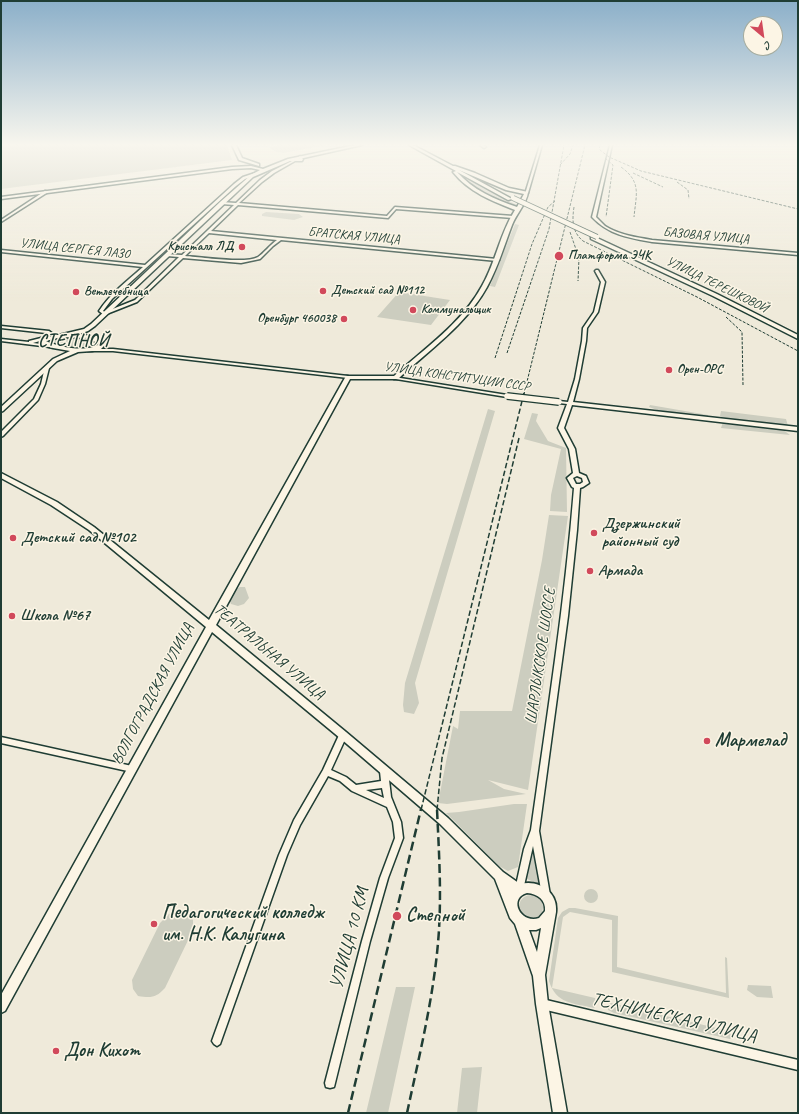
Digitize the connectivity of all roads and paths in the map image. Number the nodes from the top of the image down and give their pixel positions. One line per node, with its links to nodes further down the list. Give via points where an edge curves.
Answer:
1 (38, 197): 13 (street)
2 (223, 197): 15 (street)
3 (229, 197): 9 (main road)
4 (244, 197): 10 (street)
5 (489, 197): 11 (main road)
6 (508, 197): 25 (main road, УЛИЦА ТЕРЕШКОВОЙ, bridge)
7 (524, 197): 11 (main road)
8 (599, 197): 19 (street, БАЗОВАЯ УЛИЦА, via 594,217 614,231 645,240)
9 (222, 203): 10 (street); 16 (main road)
10 (237, 204): 12 (street, via 388,217 395,208); 14 (street)
11 (517, 209): 12 (main road)
12 (513, 217): 22 (main road)
13 (1, 221)
14 (209, 232): 17 (street, БРАТСКАЯ УЛИЦА); 21 (street)
15 (180, 236): 16 (street); 23 (street)
16 (187, 236): 20 (main road)
17 (280, 239): 21 (street, via 259,258 251,261); 22 (street, БРАТСКАЯ УЛИЦА)
18 (1, 251): 23 (street, УЛИЦА СЕРГЕЯ ЛАЗО)
19 (798, 254)
20 (167, 255): 21 (street); 26 (main road)
21 (184, 256): 26 (street, via 136,301)
22 (497, 260): 44 (main road, via 482,291 470,308)
23 (146, 266): 26 (street, via 104,306 101,311)
24 (597, 271): 45 (street, via 603,282 596,312 584,328 577,379)
25 (747, 309): 29 (main road, УЛИЦА ТЕРЕШКОВОЙ); 32 (main road, УЛИЦА ТЕРЕШКОВОЙ)
26 (104, 314): 27 (main road)
27 (93, 326): 30 (main road); 33 (main road, via 90,331)
28 (1, 327): 31 (street, via 48,332)
29 (798, 333)
30 (68, 335): 31 (main road); 33 (main road)
31 (50, 337): 35 (street); 37 (main road, via 43,342)
32 (798, 337)
33 (92, 338): 36 (main road)
34 (1, 340): 35 (street)
35 (23, 342): 37 (street)
36 (103, 344): 39 (main road, via 99,348); 40 (street, УЛИЦА КОНСТИТУЦИИ СССР)
37 (52, 346): 38 (main road); 41 (main road, via 58,354)
38 (81, 350): 39 (main road); 41 (main road)
39 (89, 350): 40 (street, УЛИЦА КОНСТИТУЦИИ СССР)
40 (113, 350): 43 (street, УЛИЦА КОНСТИТУЦИИ СССР)
41 (55, 360): 42 (main road)
42 (47, 368): 46 (main road); 48 (street, via 36,400)
43 (348, 377): 44 (main road, УЛИЦА КОНСТИТУЦИИ СССР); 52 (main road, ВОЛГОГРАДСКАЯ УЛИЦА)
44 (396, 378): 45 (street, УЛИЦА КОНСТИТУЦИИ СССР, bridge)
45 (570, 404): 47 (street, УЛИЦА КОНСТИТУЦИИ СССР); 49 (street, via 561,428 572,449)
46 (1, 410)
47 (798, 429)
48 (1, 435)
49 (576, 474): 51 (street, via 570,481); 51 (street, via 587,480 585,485)
50 (1, 475): 52 (main road, ТЕАТРАЛЬНАЯ УЛИЦА, via 51,501 87,524)
51 (577, 487): 61 (street, ШАРЛЫКСКОЕ ШОССЕ, via 563,631)
52 (210, 624): 53 (main road, ТЕАТРАЛЬНАЯ УЛИЦА); 55 (main road, ВОЛГОГРАДСКАЯ УЛИЦА)
53 (343, 735): 56 (main road, ТЕАТРАЛЬНАЯ УЛИЦА); 57 (street)
54 (1, 740): 55 (street)
55 (132, 768): 70 (main road, ВОЛГОГРАДСКАЯ УЛИЦА)
56 (384, 770): 58 (street, УЛИЦА 10 КМ); 62 (main road, ТЕАТРАЛЬНАЯ УЛИЦА, via 444,821)
57 (326, 772): 59 (street, via 343,779); 71 (street, via 283,855)
58 (384, 784): 59 (street); 60 (street, УЛИЦА 10 КМ)
59 (355, 788): 60 (street)
60 (390, 805): 73 (street, УЛИЦА 10 КМ, via 397,822 398,838 366,941)
61 (535, 830): 63 (street, ШАРЛЫКСКОЕ ШОССЕ); 64 (street, ШАРЛЫКСКОЕ ШОССЕ)
62 (499, 876): 63 (main road, ТЕАТРАЛЬНАЯ УЛИЦА); 65 (main road, ТЕАТРАЛЬНАЯ УЛИЦА)
63 (519, 890): 64 (main road, via 533,888); 65 (main road, via 512,897)
64 (546, 896): 66 (main road, via 550,906)
65 (511, 906): 67 (main road)
66 (549, 916): 67 (main road, via 534,925); 68 (main road)
67 (520, 921): 68 (main road)
68 (538, 976): 69 (main road)
69 (542, 1004): 72 (street, ТЕХНИЧЕСКАЯ УЛИЦА); 74 (main road)
70 (1, 1007)
71 (217, 1041)
72 (798, 1065)
73 (330, 1083)
74 (560, 1113)

